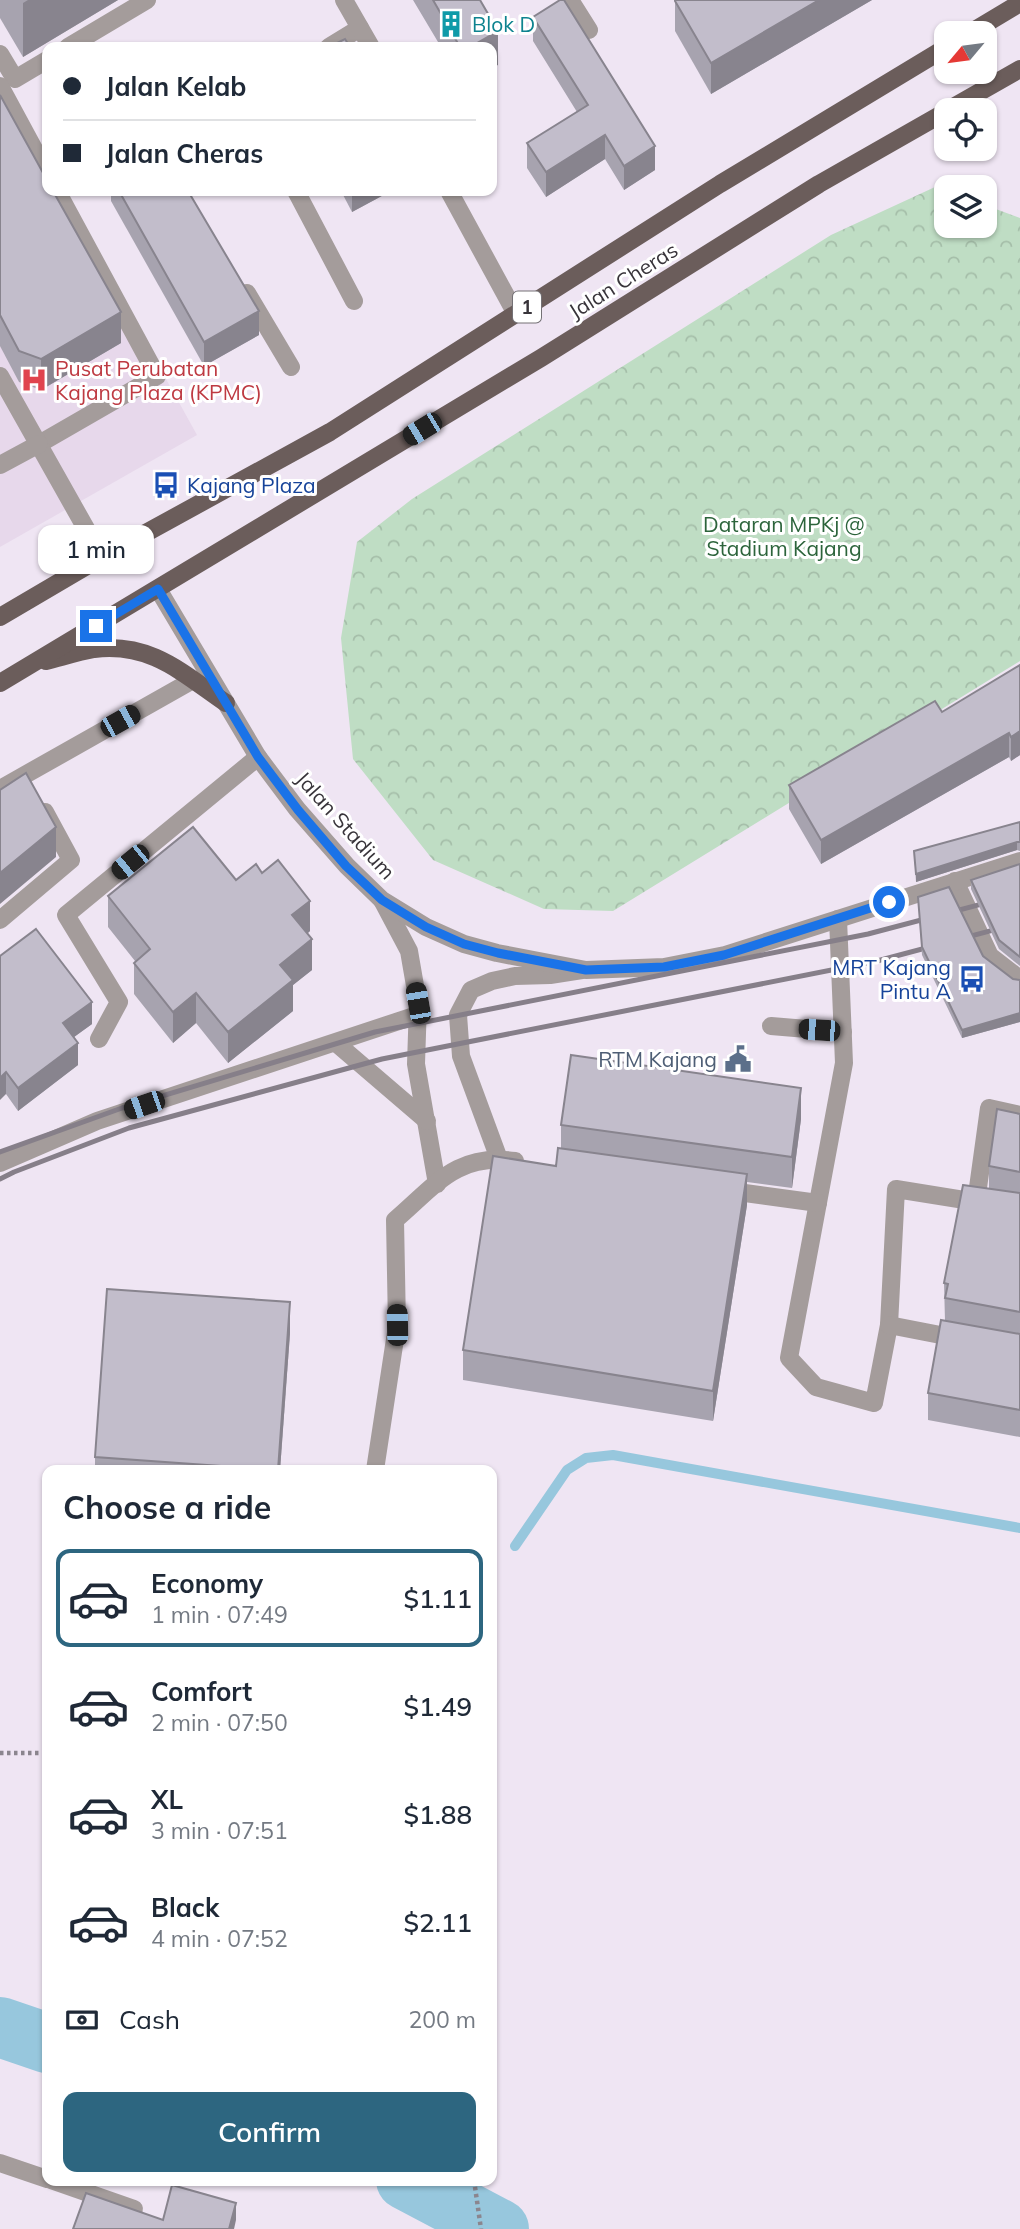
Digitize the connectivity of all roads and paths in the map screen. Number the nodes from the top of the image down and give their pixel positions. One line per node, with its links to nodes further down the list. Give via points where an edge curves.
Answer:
1 (147, 0): 8 (street)
2 (344, 0): 6 (street)
3 (570, 0): 7 (street)
4 (1020, 4): 5 (main road)
5 (991, 21)
6 (360, 28): 9 (street); 10 (street)
7 (589, 30)
8 (76, 42)
9 (336, 42)
10 (367, 42)
11 (0, 54): 13 (street, via 15,79)
12 (934, 55): 24 (main road, Jalan Cheras / 1)
13 (42, 63)
14 (1020, 69): 16 (main road, Jalan Cheras / 1)
15 (0, 86): 18 (street)
16 (970, 98)
17 (934, 118): 30 (main road, Jalan Cheras / 1, via 818,184)
18 (42, 164)
19 (60, 196): 27 (street, via 158,376)
20 (299, 196): 23 (street)
21 (452, 196): 24 (street)
22 (235, 273): 25 (street)
23 (354, 301)
24 (516, 314): 29 (main road, Jalan Cheras / 1, via 330,432)
25 (291, 367)
26 (0, 376): 27 (street)
27 (39, 444): 28 (street); 29 (street)
28 (0, 465)
29 (102, 557): 31 (main road, Jalan Cheras / 1)
30 (158, 589): 32 (main road, Jalan Cheras / 1); 35 (street, Jalan Stadium)
31 (0, 617)
32 (33, 663): 33 (main road, via 94,649 131,648 163,660); 34 (main road, Jalan Cheras / 1)
33 (192, 680): 35 (main road); 37 (street)
34 (0, 683)
35 (226, 703): 36 (street, Jalan Stadium)
36 (258, 757): 41 (street, Jalan Stadium, via 346,866); 49 (street, via 66,915 119,1002)
37 (31, 788): 38 (street); 43 (street, via 71,860)
38 (0, 789)
39 (1020, 861): 40 (street, Jalan Stadium)
40 (955, 881): 42 (street, Jalan Stadium); 45 (street, via 990,956)
41 (382, 900): 44 (street, Jalan Stadium, via 464,944); 46 (street, via 409,951)
42 (838, 919): 44 (street, Jalan Stadium, via 724,955 664,967); 48 (street)
43 (0, 920)
44 (586, 970): 53 (street, via 492,981 471,990 458,1014 461,1056)
45 (1020, 979)
46 (417, 1016): 50 (street); 52 (street, via 416,1064)
47 (771, 1026): 48 (street)
48 (844, 1032): 59 (street, via 844,1063)
49 (99, 1039)
50 (336, 1042): 52 (street); 54 (street, via 97,1121)
51 (1020, 1115): 58 (street, via 989,1108)
52 (427, 1121): 56 (street)
53 (499, 1159): 55 (street); 56 (street, via 454,1169)
54 (0, 1163)
55 (527, 1163)
56 (437, 1184): 63 (street, via 395,1220 397,1325)
57 (707, 1188): 59 (street)
58 (976, 1202): 60 (street); 61 (street, via 896,1189)
59 (818, 1203): 61 (street, via 789,1358 816,1387 874,1403)
60 (1020, 1209)
61 (888, 1325): 62 (street)
62 (981, 1342)
63 (376, 1465)
64 (0, 1753): 65 (path)
65 (42, 1753)
66 (0, 2163): 67 (street)
67 (42, 2178)
68 (67, 2186): 70 (street)
69 (475, 2186): 71 (path)
70 (134, 2209)
71 (481, 2229)

